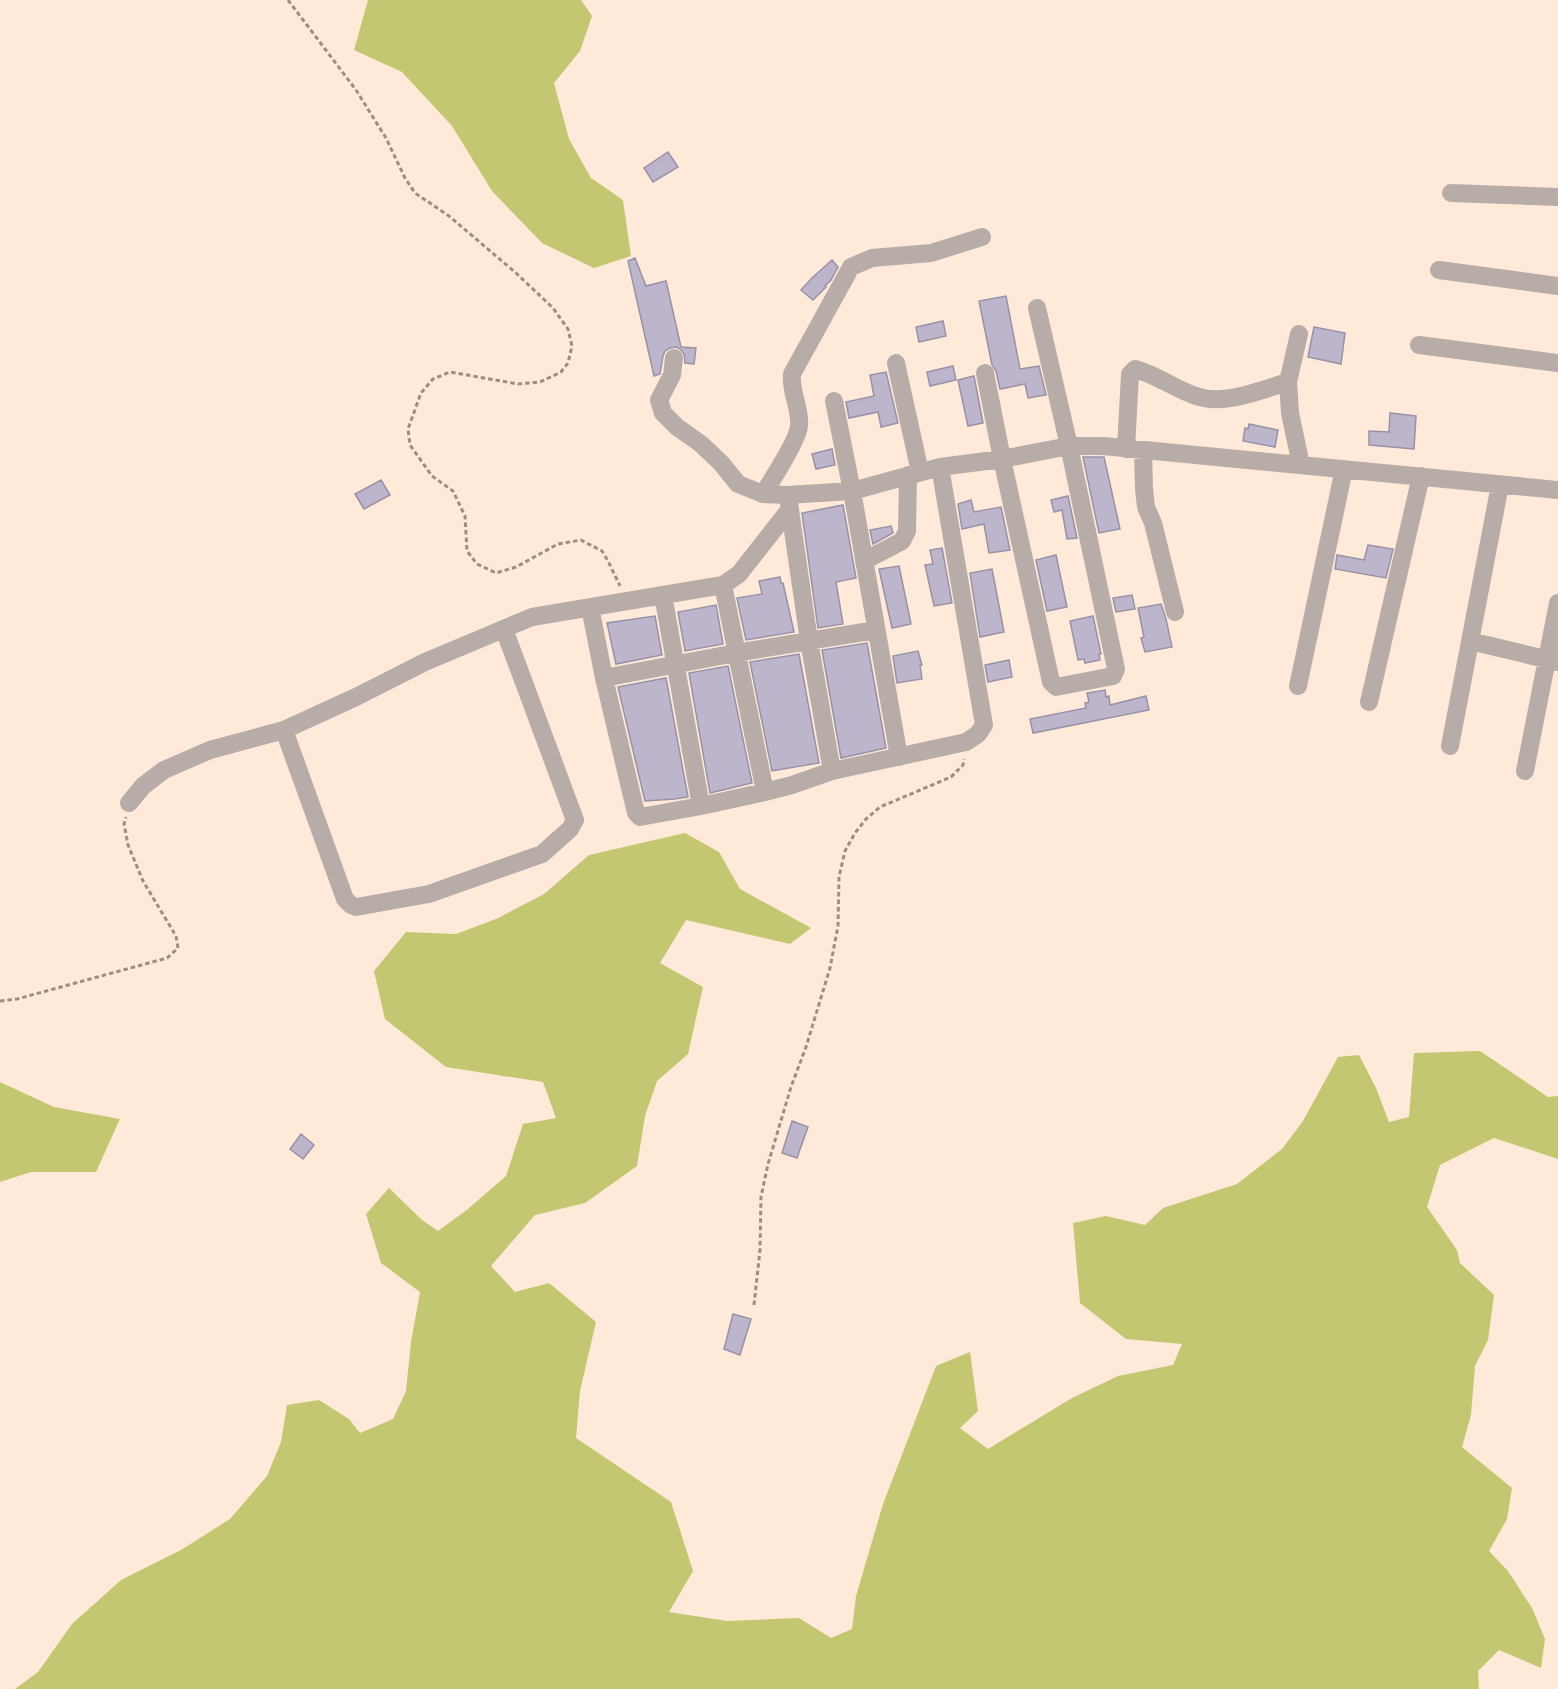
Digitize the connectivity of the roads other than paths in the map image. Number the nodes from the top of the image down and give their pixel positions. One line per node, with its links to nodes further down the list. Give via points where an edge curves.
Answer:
1 (1451, 192): 2 (street)
2 (1558, 196)
3 (982, 237): 26 (street, via 931,252 872,258 851,267 792,374 799,427)
4 (1439, 270): 5 (street)
5 (1558, 286)
6 (1037, 308): 15 (street)
7 (1299, 334): 13 (street)
8 (1419, 345): 11 (street)
9 (674, 358): 26 (street, via 672,375 659,400 663,413 701,444 738,484)
10 (896, 363): 21 (street)
11 (1558, 363)
12 (985, 373): 17 (street)
13 (1288, 382): 16 (street, via 1222,400 1196,396 1135,369 1130,374); 18 (street)
14 (834, 401): 24 (street)
15 (1069, 446): 16 (street); 17 (street); 17 (street, via 1116,669 1113,676 1056,687 1050,682)
16 (1134, 450): 18 (street); 33 (street)
17 (1002, 459): 19 (street)
18 (1301, 465): 20 (street)
19 (940, 467): 21 (street); 46 (street, via 984,725 966,742)
20 (1344, 469): 22 (street); 42 (street)
21 (914, 473): 24 (street); 28 (street, via 907,531 902,541)
22 (1420, 476): 23 (street); 43 (street)
23 (1500, 485): 25 (street); 36 (street)
24 (852, 490): 27 (street); 28 (street)
25 (1558, 490)
26 (764, 494): 27 (street)
27 (788, 502): 29 (street, via 738,574); 37 (street)
28 (864, 561): 35 (street)
29 (723, 585): 30 (street); 38 (street)
30 (663, 595): 32 (street); 40 (street)
31 (1558, 603): 39 (street)
32 (590, 607): 34 (street, via 532,617); 41 (street)
33 (1175, 612)
34 (504, 629): 44 (street); 44 (street, via 575,820 542,854 429,894 351,905 345,899)
35 (876, 630): 37 (street); 46 (street)
36 (1470, 640): 39 (street); 45 (street)
37 (809, 641): 38 (street); 47 (street)
38 (736, 653): 40 (street); 49 (street)
39 (1552, 661): 48 (street)
40 (675, 666): 41 (street); 51 (street)
41 (604, 678): 51 (street, via 636,813 640,817)
42 (1298, 686)
43 (1369, 702)
44 (284, 730): 50 (street, via 210,750 164,770)
45 (1450, 746)
46 (899, 757): 47 (street)
47 (832, 771): 49 (street)
48 (1525, 771)
49 (765, 792): 51 (street)
50 (129, 803)
51 (701, 806)

